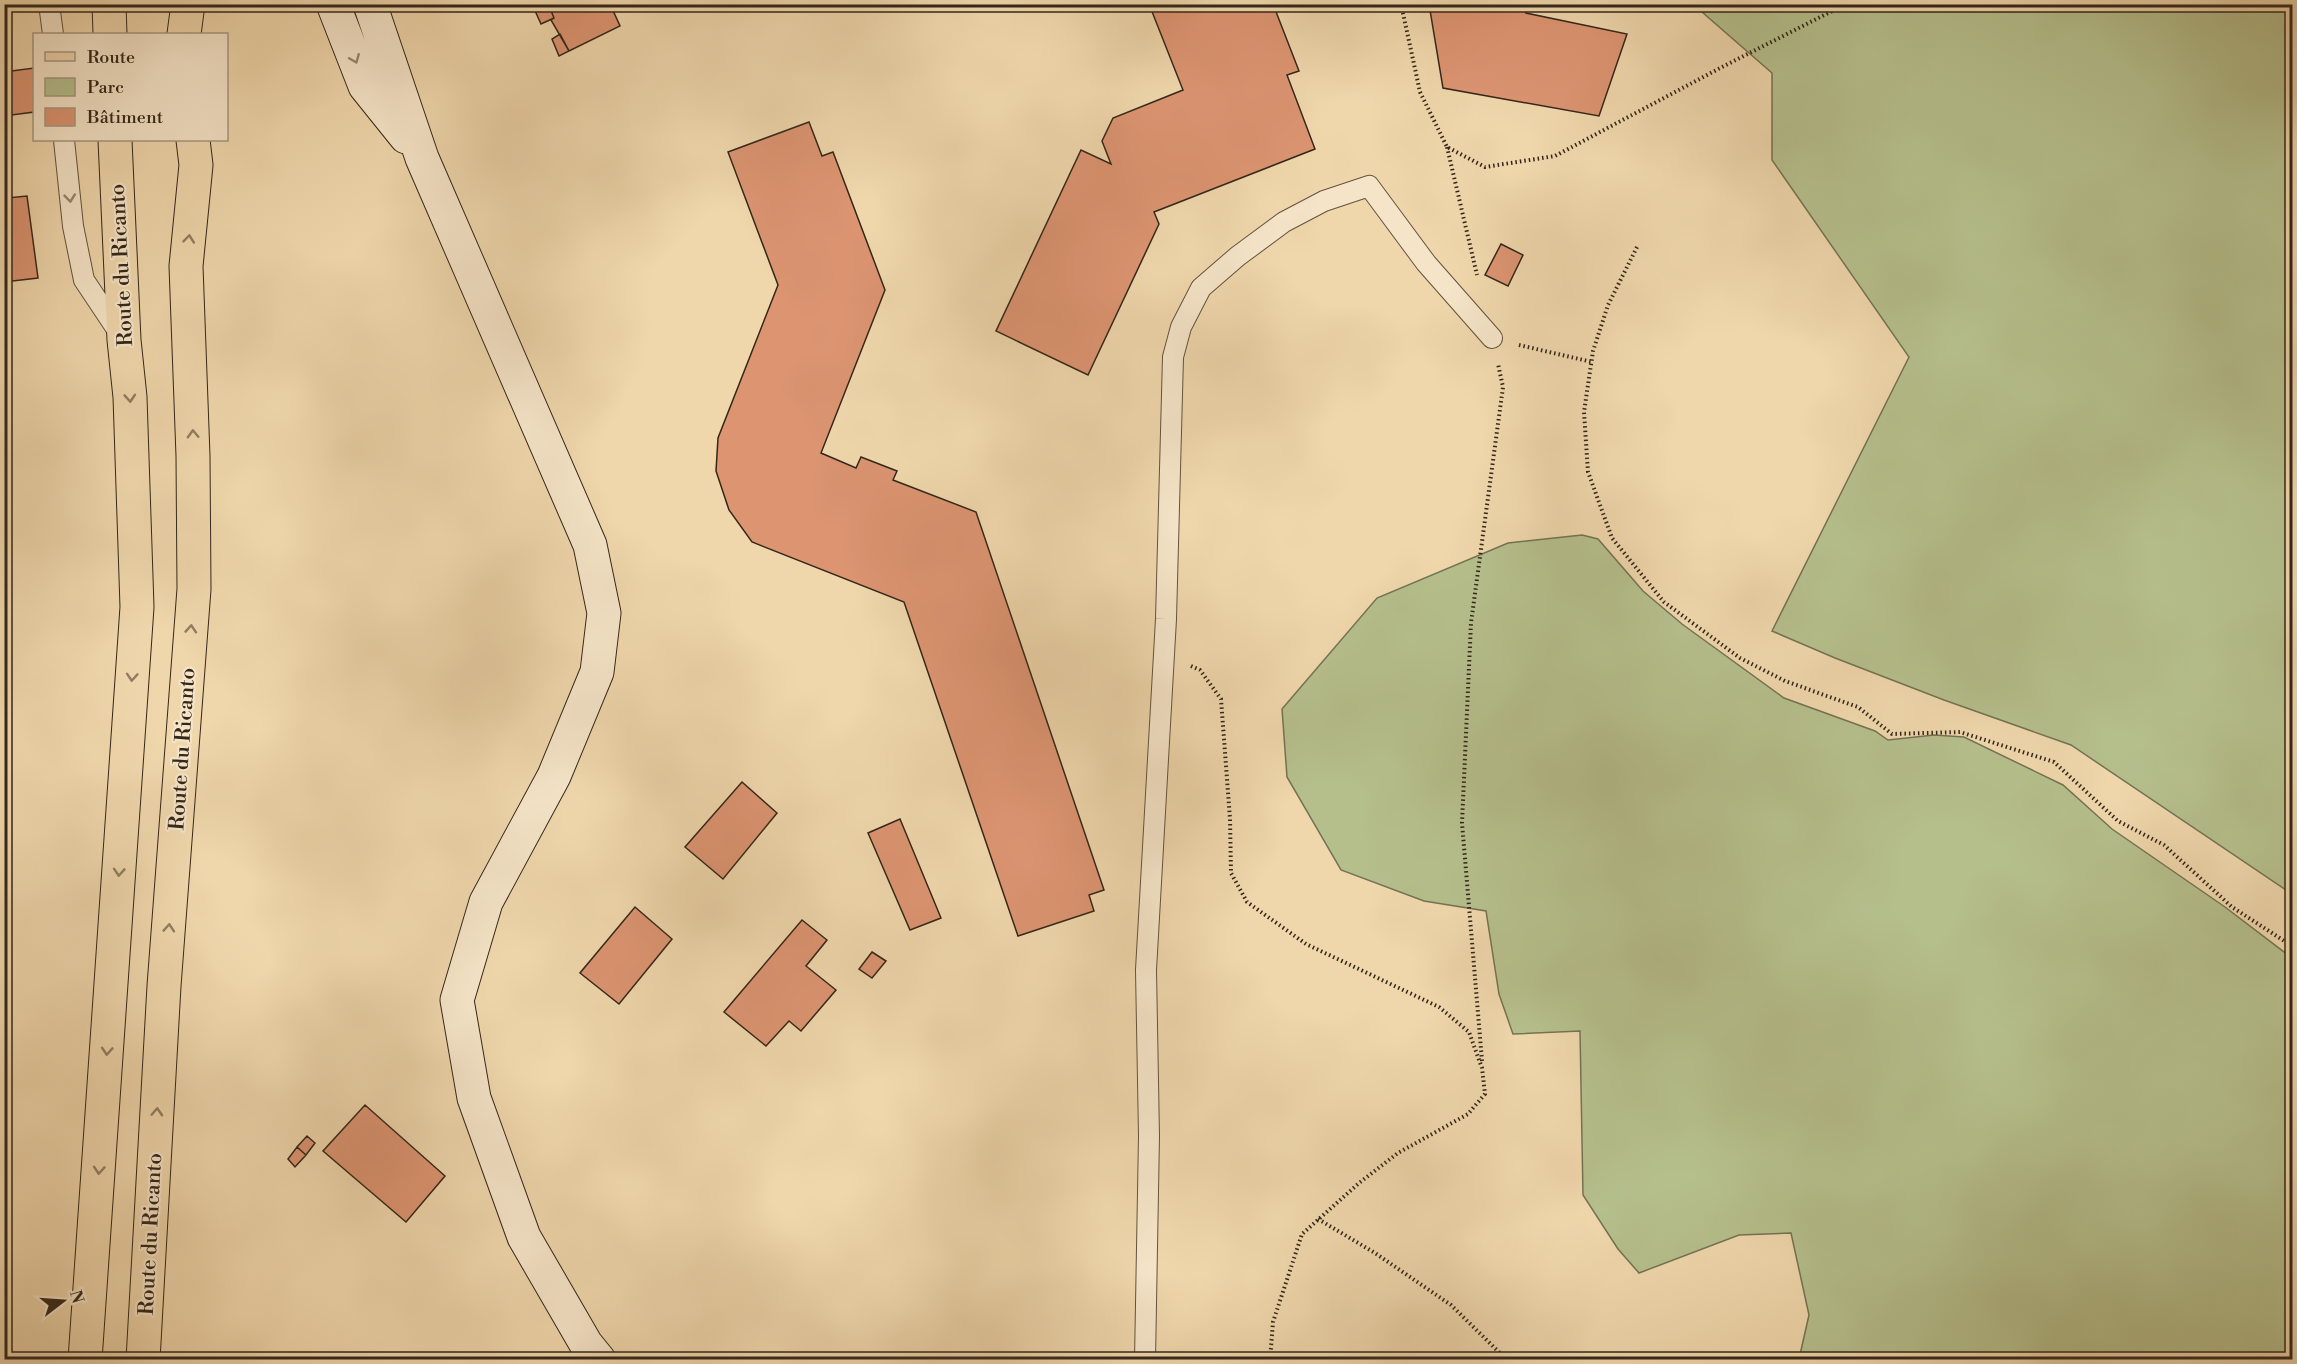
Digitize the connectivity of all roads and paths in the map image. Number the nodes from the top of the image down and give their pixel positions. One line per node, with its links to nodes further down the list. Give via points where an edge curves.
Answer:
1 (49, 4): 8 (lane)
2 (109, 4): 9 (main road)
3 (188, 4): 10 (main road)
4 (333, 4): 15 (main road, one-way to 15, via 365,86)
5 (370, 4): 15 (main road)
6 (1401, 4): 14 (path, via 1420,92)
7 (1846, 4): 14 (path, via 1555,156 1485,167)
8 (53, 33)
9 (111, 33)
10 (184, 33)
11 (64, 141): 19 (lane, one-way to 19, via 73,226 84,280)
12 (115, 141): 19 (main road, Route du Ricanto)
13 (193, 141): 26 (main road, Route du Ricanto, one-way to 13, via 164,986 194,589 194,456 186,266 196,165)
14 (1447, 147): 17 (path)
15 (422, 158): 27 (main road, via 590,546 604,614 597,672 554,776 486,902 457,1000 474,1098 524,1237 586,1344)
16 (1637, 247): 20 (path, via 1608,305)
17 (1479, 282)
18 (1492, 338): 20 (path); 21 (lane, via 1426,263 1369,186 1324,201 1284,222 1201,288 1181,327 1173,357); 23 (path, via 1503,387 1471,623 1462,823)
19 (124, 340): 25 (main road, Route du Ricanto, one-way to 25, via 130,397 136,607)
20 (1592, 362): 22 (path, via 1584,412 1588,472 1612,537 1664,602 1740,658 1785,681 1858,707 1892,734 1960,732 2055,762 2118,821 2164,845 2232,907)
21 (1164, 654): 23 (path, via 1200,670 1221,699 1231,873 1247,902 1306,944 1439,1007 1469,1032); 28 (lane, via 1146,970 1149,1136)
22 (2292, 945)
23 (1482, 1068): 24 (path, via 1485,1094 1468,1114 1398,1153)
24 (1318, 1219): 29 (path, via 1302,1234 1273,1322); 30 (path, via 1451,1305)
25 (86, 1359)
26 (143, 1359)
27 (599, 1359)
28 (1145, 1359)
29 (1270, 1359)
30 (1507, 1359)

